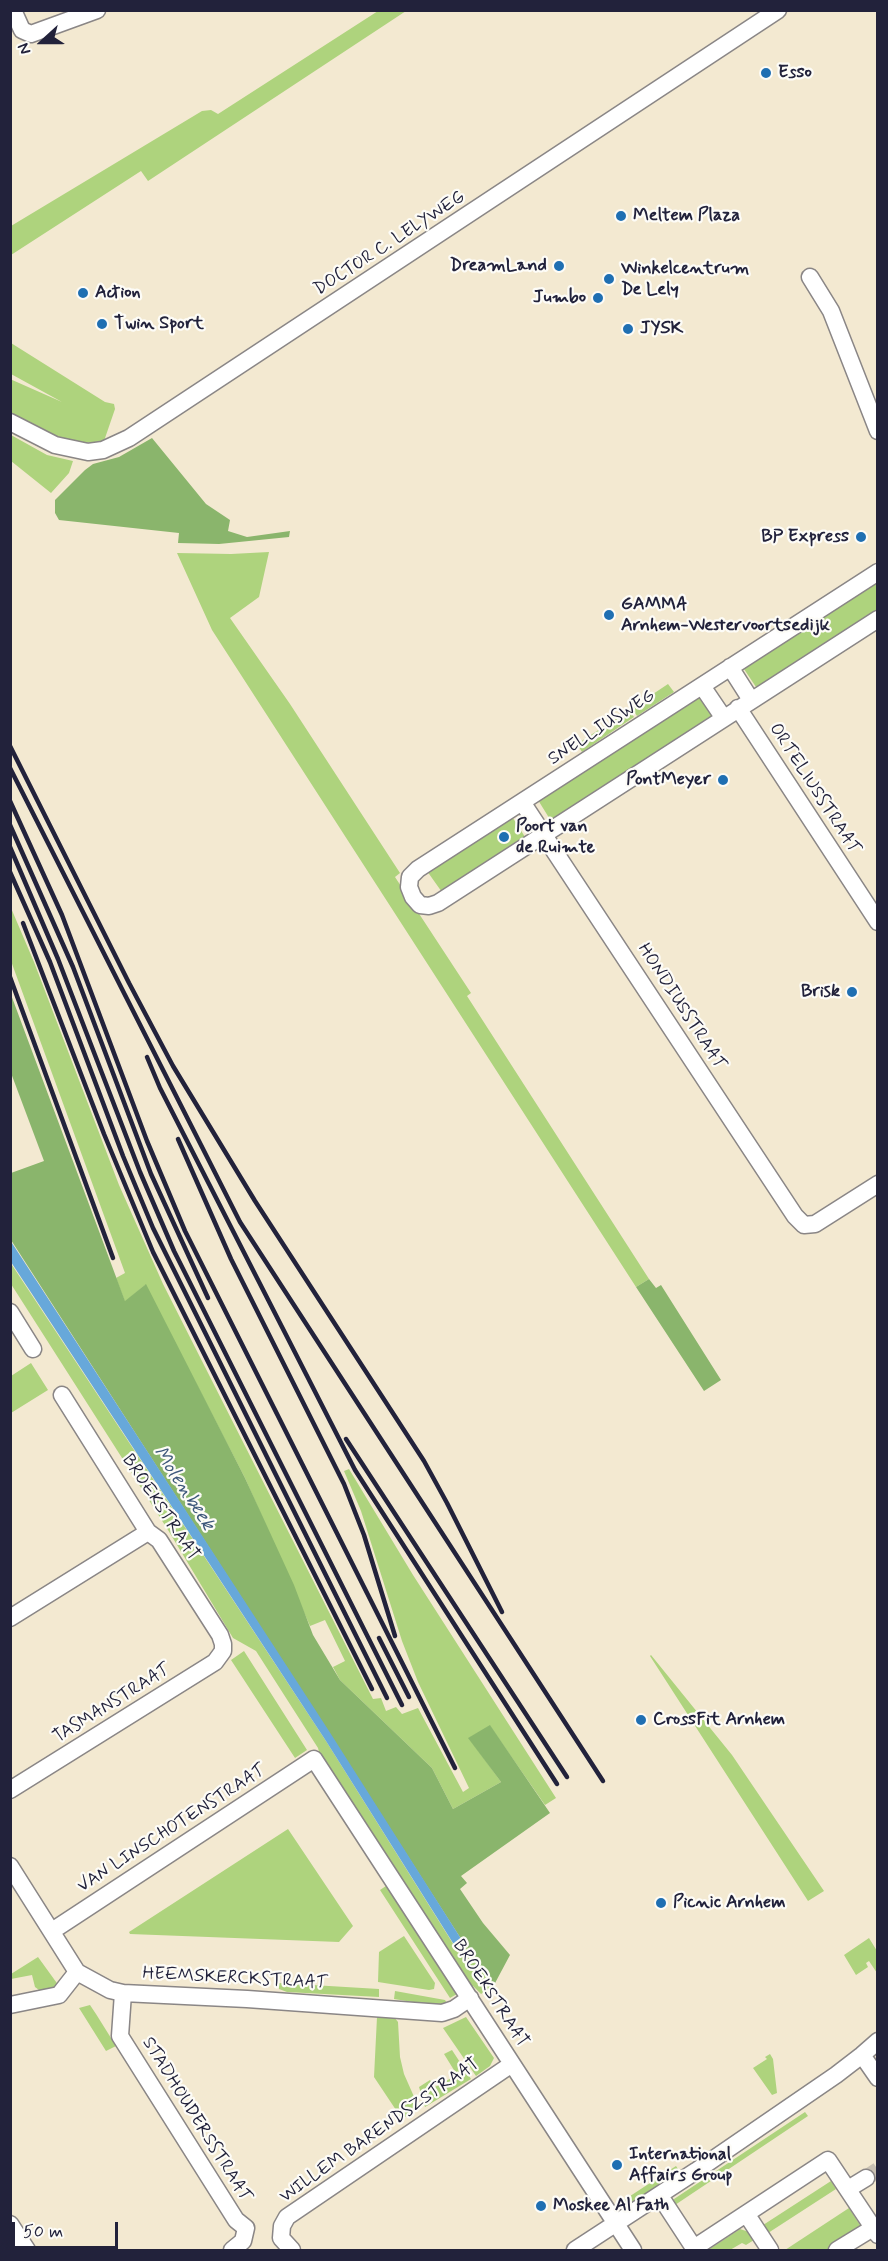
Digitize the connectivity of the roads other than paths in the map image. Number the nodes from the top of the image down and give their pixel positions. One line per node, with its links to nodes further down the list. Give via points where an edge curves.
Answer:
1 (13, 10): 2 (street, via 22,30 31,34)
2 (97, 10)
3 (778, 10): 5 (street, DOCTOR C. LELYWEG, via 129,438 88,452 55,445)
4 (810, 277): 6 (street, via 831,311)
5 (10, 422)
6 (878, 431)
7 (878, 572): 9 (street, SNELLIUSWEG)
8 (878, 619): 11 (street, SNELLIUSWEG)
9 (730, 667): 10 (street, SNELLIUSWEG); 11 (street)
10 (702, 686): 12 (street); 13 (street, SNELLIUSWEG)
11 (744, 704): 12 (street, SNELLIUSWEG); 15 (street, ORTELIUSSTRAAT)
12 (723, 717): 14 (street, SNELLIUSWEG)
13 (522, 802): 14 (street); 14 (street, SNELLIUSWEG, via 418,868 410,877 414,897 420,905 438,903)
14 (544, 834): 16 (street, HONDIUSSTRAAT, via 795,1216 804,1225 815,1224)
15 (878, 922)
16 (878, 1184)
17 (10, 1312): 18 (street)
18 (33, 1349)
19 (62, 1395): 20 (street, BROEKSTRAAT)
20 (148, 1532): 21 (street); 22 (street, BROEKSTRAAT, via 159,1540)
21 (10, 1618)
22 (224, 1644): 24 (street, TASMANSTRAAT, via 215,1662)
23 (314, 1759): 26 (street, VAN LINSCHOTENSTRAAT); 29 (street, BROEKSTRAAT)
24 (10, 1790)
25 (10, 1866): 26 (street)
26 (52, 1931): 27 (street)
27 (77, 1972): 28 (street, HEEMSKERCKSTRAAT); 30 (street, via 59,1995)
28 (123, 1993): 29 (street, HEEMSKERCKSTRAAT, via 442,2013); 45 (street, STADHOUDERSSTRAAT, via 120,2036 236,2220 246,2228 243,2241)
29 (470, 1998): 33 (street, BROEKSTRAAT)
30 (10, 2005)
31 (878, 2041): 32 (street)
32 (862, 2055): 34 (street); 37 (street)
33 (512, 2064): 40 (street, BROEKSTRAAT); 42 (street, WILLEM BARENDSZSTRAAT, via 287,2217 282,2226)
34 (878, 2078)
35 (866, 2178): 36 (street)
36 (848, 2189): 38 (street, via 828,2160); 41 (street)
37 (660, 2196): 40 (street); 43 (street)
38 (747, 2215): 43 (street); 48 (street)
39 (10, 2224): 44 (street)
40 (615, 2224): 46 (street); 47 (street, BROEKSTRAAT)
41 (875, 2232): 49 (street)
42 (287, 2244)
43 (695, 2249)
44 (27, 2250)
45 (232, 2250)
46 (575, 2250)
47 (633, 2250)
48 (770, 2250)
49 (837, 2250)

